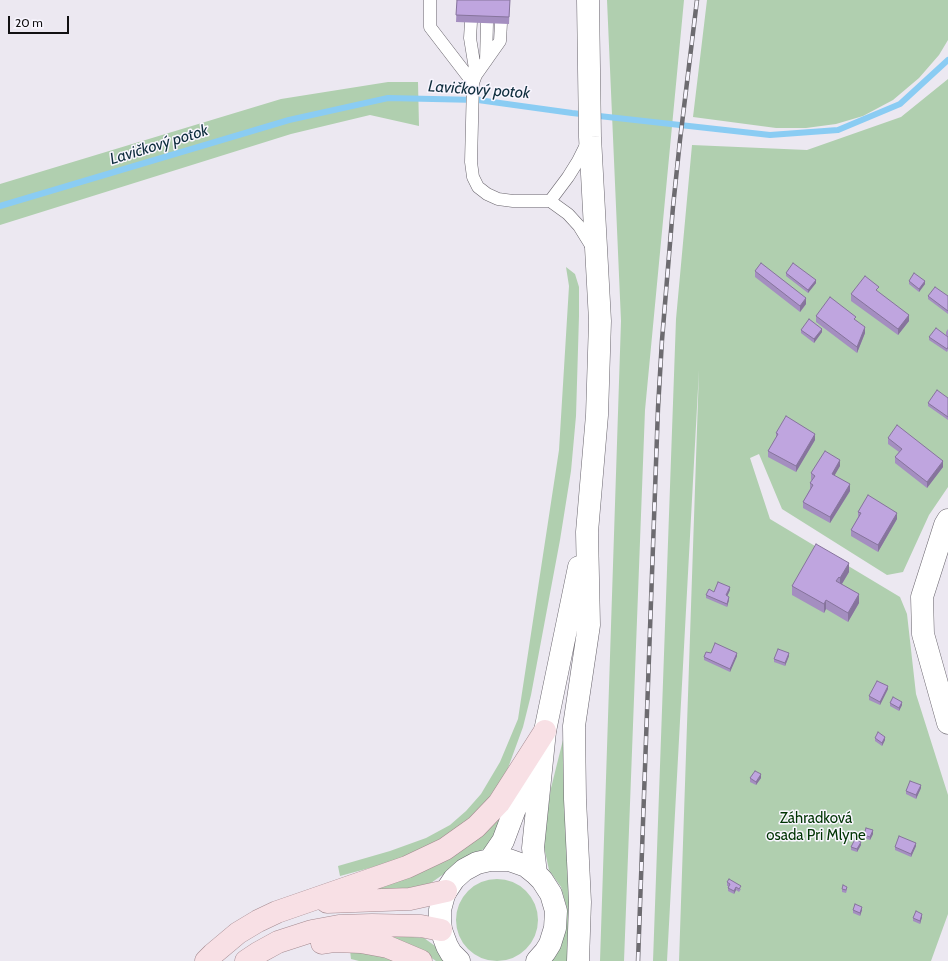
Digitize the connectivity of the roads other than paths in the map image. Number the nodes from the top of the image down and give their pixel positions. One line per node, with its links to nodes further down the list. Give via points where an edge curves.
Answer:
1 (430, 0): 7 (lane, via 430,27)
2 (588, 0): 8 (main road)
3 (471, 22): 7 (lane)
4 (487, 23): 6 (lane)
5 (501, 23): 6 (lane, via 500,41)
6 (486, 61): 7 (lane)
7 (474, 79): 9 (lane, via 471,162 473,177 478,187 498,199)
8 (590, 138): 9 (lane, via 568,177); 10 (main road)
9 (550, 201): 10 (lane, via 579,226)
10 (597, 254): 12 (main road, via 600,321 597,415)
11 (948, 520): 13 (main road, via 922,597 923,634)
12 (587, 532): 14 (main road); 26 (main road, via 589,625 574,726 580,902)
13 (948, 723)
14 (544, 731): 15 (main road, via 504,841); 16 (main road, via 533,848); 18 (main road, via 499,803 476,827 445,849 407,866)
15 (490, 860): 16 (main road, via 515,862); 17 (main road, via 476,863 464,870)
16 (536, 874): 25 (main road, via 551,894 556,920 550,944)
17 (446, 891): 18 (main road, via 410,899); 19 (main road, via 440,910)
18 (306, 902): 20 (main road, via 258,921 238,933)
19 (441, 930): 21 (main road, via 421,926 339,926 312,931 278,942); 24 (main road, via 451,953)
20 (206, 961)
21 (246, 961)
22 (271, 961): 23 (main road, via 278,956 314,944 335,941 362,942 388,947)
23 (421, 961)
24 (459, 961)
25 (537, 961)
26 (578, 961)

